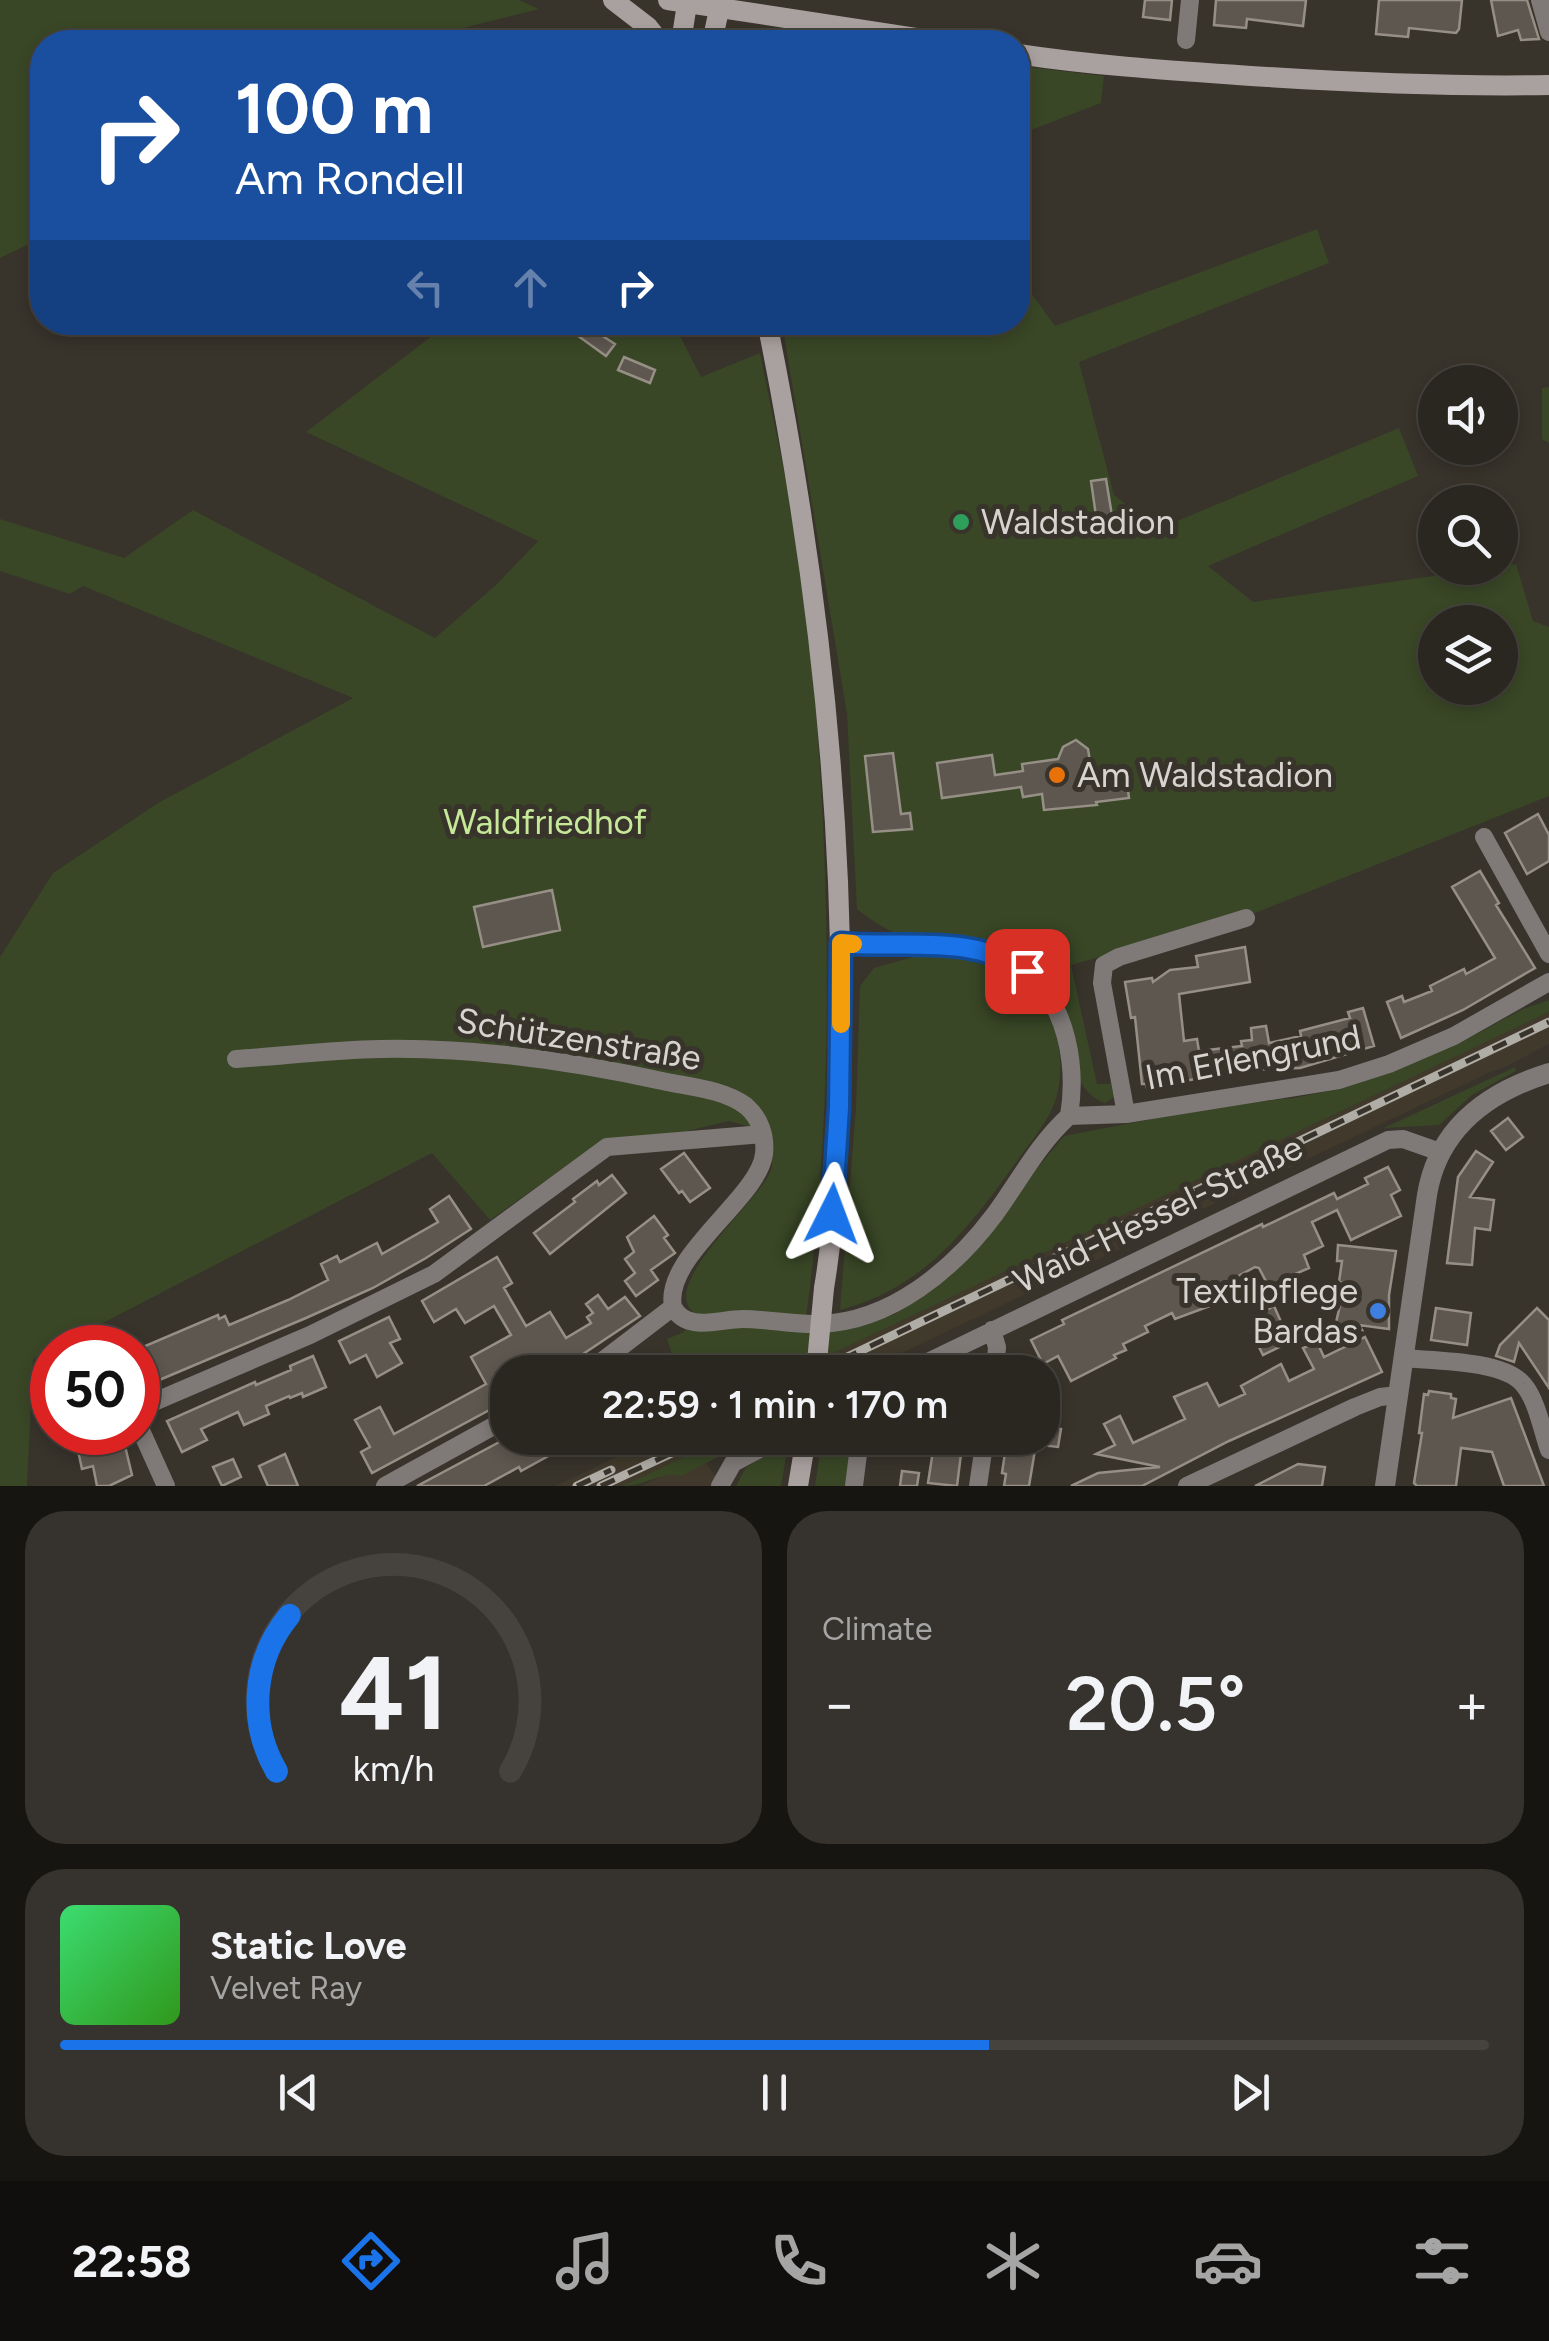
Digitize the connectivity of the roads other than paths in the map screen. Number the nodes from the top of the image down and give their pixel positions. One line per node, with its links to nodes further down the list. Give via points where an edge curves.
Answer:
1 (613, 0): 6 (main road)
2 (1190, 0): 11 (street)
3 (1540, 0): 10 (street)
4 (681, 1): 5 (main road); 7 (main road)
5 (720, 5): 8 (main road); 9 (main road)
6 (650, 30)
7 (681, 30)
8 (715, 30)
9 (870, 30)
10 (1549, 32)
11 (1186, 40)
12 (1030, 55): 13 (main road, via 1339,82)
13 (1549, 85)
14 (769, 335): 17 (main road, via 818,625)
15 (1484, 837): 18 (street)
16 (1246, 918): 22 (street, via 1104,965)
17 (841, 943): 23 (street, via 976,948 1027,971 1065,1030); 29 (main road, bridge, via 839,1108)
18 (1549, 954)
19 (1549, 982): 22 (street, Im Erlengrund, via 1454,1036 1360,1074)
20 (236, 1059): 24 (street, Schützenstraße, via 382,1048 545,1059 715,1093 748,1108)
21 (1549, 1073): 25 (street, via 1482,1104)
22 (1126, 1114): 23 (street, Im Erlengrund)
23 (1068, 1116): 26 (street, via 994,1216 937,1274 890,1308 838,1323 804,1324 694,1323)
24 (764, 1134): 26 (street, via 760,1170 691,1258 674,1289); 34 (street, via 606,1148 441,1270)
25 (1440, 1152): 27 (street, Waid-Hessel-Straße, via 1388,1140); 32 (street, via 1429,1184)
26 (673, 1307): 28 (street)
27 (992, 1330): 30 (street, Waid-Hessel-Straße); 31 (street)
28 (610, 1355)
29 (818, 1355)
30 (941, 1355)
31 (996, 1355)
32 (1404, 1358): 33 (street); 36 (street, via 1512,1374 1527,1390)
33 (1398, 1396): 46 (street, via 1370,1400); 47 (street)
34 (160, 1399)
35 (490, 1428): 42 (street)
36 (1549, 1450)
37 (152, 1455): 41 (street)
38 (747, 1455): 43 (street, via 733,1462)
39 (858, 1455): 44 (street)
40 (983, 1455): 45 (street)
41 (166, 1486)
42 (385, 1486)
43 (720, 1486)
44 (854, 1486)
45 (978, 1486)
46 (1187, 1486)
47 (1385, 1486)

